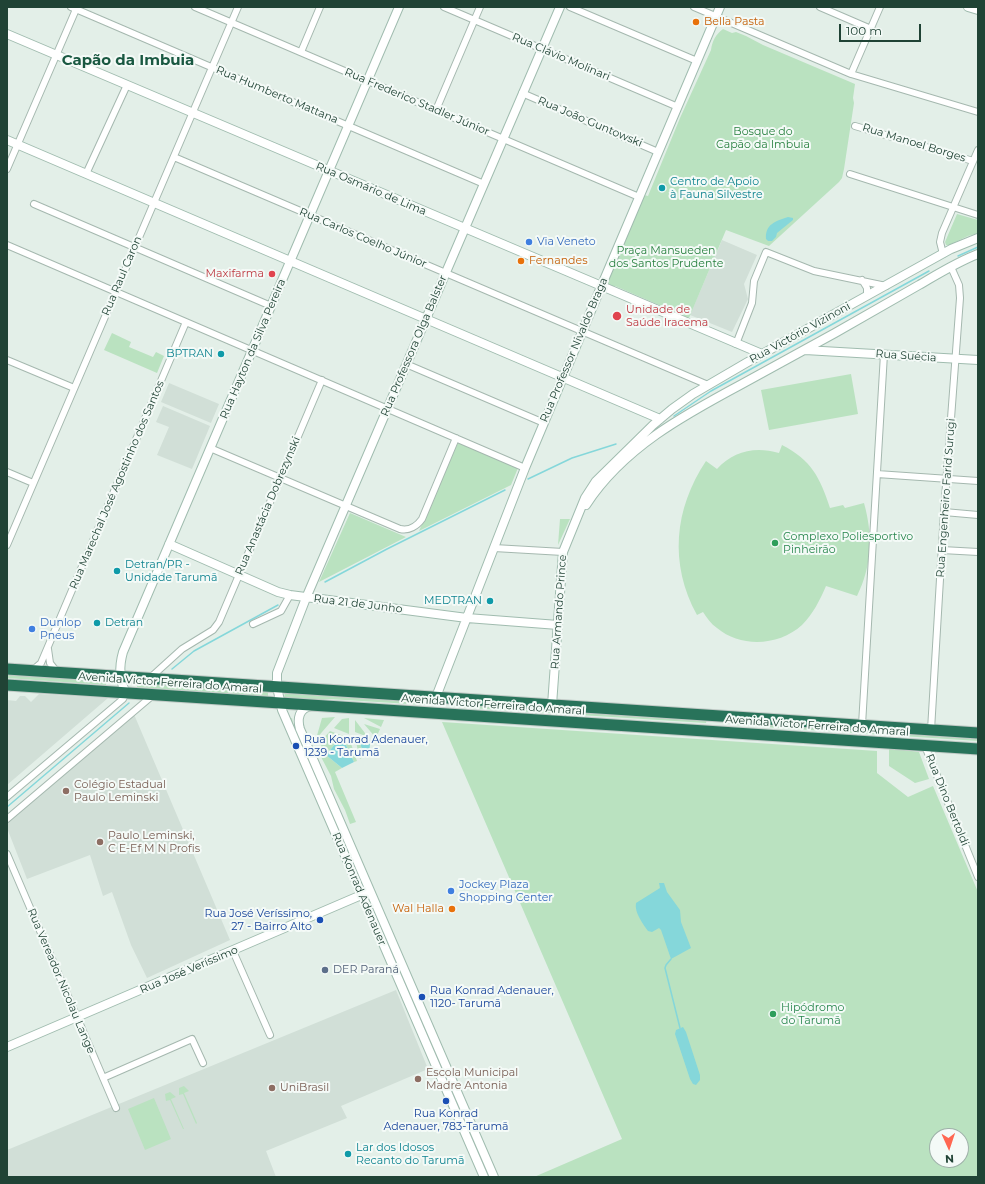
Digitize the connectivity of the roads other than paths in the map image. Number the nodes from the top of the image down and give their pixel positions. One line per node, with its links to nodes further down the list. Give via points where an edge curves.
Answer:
1 (195, 7): 18 (street, Rua Frederico Stadler Júnior)
2 (238, 7): 18 (street, Rua Raul Caron)
3 (320, 7): 22 (street)
4 (399, 7): 27 (street, Rua Hayton da Silva Pereira)
5 (444, 7): 17 (street, Rua Clávio Molinari)
6 (480, 7): 17 (street)
7 (560, 7): 21 (street, Rua Professora Olga Balster)
8 (570, 7): 24 (street)
9 (694, 7): 16 (street)
10 (720, 7): 16 (street, Rua Professor Nivaldo Braga)
11 (820, 7): 19 (street)
12 (880, 7): 19 (street)
13 (968, 7): 15 (street)
14 (75, 8): 23 (street); 25 (street, Rua Humberto Mattana)
15 (978, 10)
16 (716, 17): 24 (street, Rua Professor Nivaldo Braga); 26 (street)
17 (474, 20): 21 (street, Rua Clávio Molinari); 31 (street)
18 (231, 23): 22 (street, Rua Frederico Stadler Júnior); 25 (street, Rua Raul Caron)
19 (871, 29): 26 (street)
20 (7, 34): 23 (street, Rua Osmário de Lima)
21 (542, 49): 29 (street, Rua Professora Olga Balster); 30 (street, Rua Clávio Molinari)
22 (301, 52): 27 (street, Rua Frederico Stadler Júnior)
23 (56, 55): 28 (street, Rua Osmário de Lima); 38 (street)
24 (697, 61): 30 (street, Rua Professor Nivaldo Braga)
25 (212, 67): 33 (street, Rua Raul Caron); 34 (street, Rua Humberto Mattana)
26 (851, 74): 32 (street)
27 (368, 81): 31 (street, Rua Frederico Stadler Júnior); 34 (street, Rua Hayton da Silva Pereira)
28 (126, 85): 33 (street, Rua Osmário de Lima); 45 (street)
29 (522, 93): 36 (street, Rua Professora Olga Balster); 40 (street, Rua João Guntowski)
30 (678, 107): 40 (street, Rua Professor Nivaldo Braga)
31 (436, 110): 36 (street, Rua Frederico Stadler Júnior)
32 (978, 112)
33 (192, 113): 41 (street, Rua Raul Caron); 44 (street, Rua Osmário de Lima)
34 (348, 126): 44 (street, Rua Hayton da Silva Pereira); 47 (street, Rua Humberto Mattana)
35 (855, 126): 42 (street, Rua Manoel Borges)
36 (503, 139): 47 (street, Rua Professora Olga Balster); 48 (street, Rua Frederico Stadler Júnior)
37 (7, 140): 38 (street)
38 (17, 145): 43 (street); 45 (street)
39 (978, 150): 42 (street)
40 (658, 152): 48 (street, Rua Professor Nivaldo Braga)
41 (174, 157): 49 (street, Rua Raul Caron); 52 (street, Rua Carlos Coelho Júnior)
42 (973, 161): 51 (street)
43 (7, 169)
44 (329, 171): 52 (street, Rua Hayton da Silva Pereira); 54 (street, Rua Osmário de Lima)
45 (86, 174): 49 (street)
46 (850, 174): 51 (street)
47 (484, 184): 54 (street, Rua Professora Olga Balster)
48 (639, 197): 65 (street, Rua Professor Nivaldo Braga)
49 (154, 203): 57 (street, Rua Raul Caron); 60 (street)
50 (34, 204): 57 (street)
51 (954, 207): 53 (street); 58 (street, via 941,238)
52 (310, 215): 60 (street, Rua Hayton da Silva Pereira); 62 (street, Rua Carlos Coelho Júnior)
53 (978, 215)
54 (464, 229): 62 (street, Rua Professora Olga Balster); 65 (street, Rua Osmário de Lima)
55 (978, 238): 58 (street, Rua Victório Vizinoni)
56 (7, 245): 66 (street)
57 (135, 247): 66 (street, Rua Raul Caron); 68 (street)
58 (943, 254): 61 (street); 64 (street, Rua Victório Vizinoni)
59 (978, 254): 61 (street, Rua Victório Vizinoni)
60 (290, 261): 68 (street, Rua Hayton da Silva Pereira); 69 (street)
61 (951, 267): 72 (street, Rua Victório Vizinoni); 79 (street, Rua Engenheiro Farid Surugi, via 960,293)
62 (445, 273): 69 (street, Rua Professora Olga Balster); 71 (street, Rua Carlos Coelho Júnior)
63 (862, 280): 64 (street); 67 (street, via 867,288); 73 (street, via 814,271 766,252 754,281 752,304)
64 (886, 286): 67 (street, Rua Victório Vizinoni)
65 (601, 287): 71 (street, Rua Professor Nivaldo Braga); 73 (street, Rua Osmário de Lima)
66 (116, 292): 70 (street); 87 (street, Rua Raul Caron)
67 (867, 296): 77 (street, Rua Victório Vizinoni)
68 (271, 306): 74 (street, Rua Hayton da Silva Pereira)
69 (426, 319): 83 (street, Rua Professora Olga Balster); 84 (street)
70 (186, 322): 74 (street); 117 (street, Rua Marechal José Agostinho dos Santos)
71 (582, 332): 84 (street, Rua Professor Nivaldo Braga); 86 (street, Rua Carlos Coelho Júnior)
72 (826, 338): 75 (street, Rua Victório Vizinoni); 76 (street, via 827,347)
73 (736, 344): 77 (street, Rua Osmário de Lima); 82 (street, via 743,350)
74 (252, 350): 85 (street); 93 (street, Rua Hayton da Silva Pereira)
75 (804, 350): 76 (street, Rua Suécia); 91 (street, Rua Victório Vizinoni)
76 (833, 351): 78 (street, Rua Suécia)
77 (762, 354): 82 (street, Rua Victório Vizinoni)
78 (884, 354): 79 (street, Rua Suécia); 96 (street)
79 (956, 359): 81 (street, Rua Suécia); 98 (street, Rua Engenheiro Farid Surugi)
80 (7, 360): 87 (street)
81 (978, 360)
82 (746, 363): 86 (street, Rua Victório Vizinoni)
83 (406, 364): 88 (street, Rua Professora Olga Balster); 90 (street)
84 (563, 377): 89 (street); 90 (street, Rua Professor Nivaldo Braga)
85 (322, 380): 88 (street); 97 (street, Rua Anastácia Dobrezynski)
86 (708, 385): 89 (street, Rua Victório Vizinoni)
87 (74, 388): 100 (street, Rua Raul Caron)
88 (387, 408): 92 (street); 101 (street, Rua Professora Olga Balster)
89 (660, 419): 104 (street, Rua Armando Prince, via 596,481 585,498)
90 (544, 423): 94 (street, Rua Professor Nivaldo Braga)
91 (672, 424): 104 (street, Rua Armando Prince, via 652,437 609,476 597,489)
92 (456, 438): 94 (street); 101 (street, via 422,519 413,526 405,530 400,529)
93 (210, 448): 97 (street); 105 (street, Rua Hayton da Silva Pereira)
94 (525, 468): 107 (street, Rua Professor Nivaldo Braga)
95 (7, 472): 100 (street)
96 (877, 474): 98 (street); 134 (street)
97 (280, 478): 101 (street); 111 (street, Rua Anastácia Dobrezynski)
98 (946, 479): 99 (street); 102 (street, Rua Engenheiro Farid Surugi)
99 (978, 481)
100 (33, 483): 106 (street, Rua Raul Caron)
101 (345, 506): 113 (street, Rua Professora Olga Balster)
102 (944, 512): 103 (street); 108 (street, Rua Engenheiro Farid Surugi)
103 (978, 514)
104 (576, 522): 109 (street, Rua Armando Prince)
105 (169, 544): 111 (street, Rua 21 de Junho); 121 (street, Rua Hayton da Silva Pereira, via 123,652)
106 (7, 545)
107 (494, 548): 109 (street); 114 (street, Rua Professor Nivaldo Braga)
108 (942, 550): 110 (street); 135 (street, Rua Engenheiro Farid Surugi)
109 (563, 552): 116 (street, Rua Armando Prince)
110 (978, 552)
111 (238, 575): 112 (street, Rua 21 de Junho); 122 (street, Rua Anastácia Dobrezynski, via 219,622 212,630 182,649)
112 (290, 595): 113 (street, Rua 21 de Junho); 115 (street, via 281,611)
113 (306, 598): 114 (street, Rua 21 de Junho); 124 (street, Rua Professora Olga Balster, via 278,674)
114 (467, 618): 116 (street, Rua 21 de Junho); 127 (street, Rua Professor Nivaldo Braga)
115 (253, 624)
116 (558, 625): 129 (street, Rua Armando Prince)
117 (48, 647): 119 (street, Rua Marechal José Agostinho dos Santos, via 41,664); 120 (street, via 50,663)
118 (7, 669): 119 (highway, Avenida Victor Ferreira do Amaral)
119 (32, 670): 120 (highway, Avenida Victor Ferreira do Amaral)
120 (57, 672): 121 (highway, Avenida Victor Ferreira do Amaral)
121 (121, 676): 122 (highway, Avenida Victor Ferreira do Amaral); 125 (street, Rua Hayton da Silva Pereira)
122 (150, 678): 124 (highway, Avenida Victor Ferreira do Amaral)
123 (7, 685): 125 (highway, Avenida Victor Ferreira do Amaral)
124 (277, 687): 127 (highway, Avenida Victor Ferreira do Amaral); 128 (street, Rua Konrad Adenauer)
125 (126, 693): 126 (highway, Avenida Victor Ferreira do Amaral); 141 (street, via 123,699)
126 (153, 695): 128 (highway, Avenida Victor Ferreira do Amaral); 142 (street)
127 (436, 697): 129 (highway, Avenida Victor Ferreira do Amaral); 131 (highway, via 428,708)
128 (280, 704): 130 (highway, Avenida Victor Ferreira do Amaral); 146 (street, Rua Konrad Adenauer)
129 (552, 705): 132 (highway, Avenida Victor Ferreira do Amaral)
130 (311, 706): 131 (highway, Avenida Victor Ferreira do Amaral); 145 (street, Rua Konrad Adenauer, via 304,708 300,713 300,729)
131 (415, 712): 136 (highway, Avenida Victor Ferreira do Amaral)
132 (712, 716): 133 (highway, Avenida Victor Ferreira do Amaral); 136 (highway, via 717,724 716,729)
133 (733, 717): 134 (highway, Avenida Victor Ferreira do Amaral); 138 (highway, via 728,724)
134 (862, 726): 135 (highway, Avenida Victor Ferreira do Amaral)
135 (931, 730): 137 (highway, Avenida Victor Ferreira do Amaral)
136 (711, 732): 138 (highway, Avenida Victor Ferreira do Amaral)
137 (978, 733)
138 (732, 734): 139 (highway, Avenida Victor Ferreira do Amaral)
139 (925, 746): 140 (highway, Avenida Victor Ferreira do Amaral); 144 (street, Rua Dino Bertoldi)
140 (978, 749)
141 (7, 797)
142 (7, 819)
143 (7, 854): 148 (street, Rua Vereador Nicolau Lange)
144 (978, 877)
145 (370, 891): 146 (street, Rua José Veríssimo); 155 (street, Rua Konrad Adenauer)
146 (362, 895): 147 (street, Rua José Veríssimo); 154 (street, Rua Konrad Adenauer)
147 (233, 951): 148 (street, Rua José Veríssimo); 149 (street)
148 (77, 1017): 150 (street, Rua José Veríssimo); 152 (street, Rua Vereador Nicolau Lange)
149 (270, 1035)
150 (7, 1047)
151 (203, 1063): 152 (street, via 192,1039)
152 (103, 1078): 153 (street, Rua Vereador Nicolau Lange)
153 (116, 1108)
154 (484, 1177)
155 (494, 1177)

